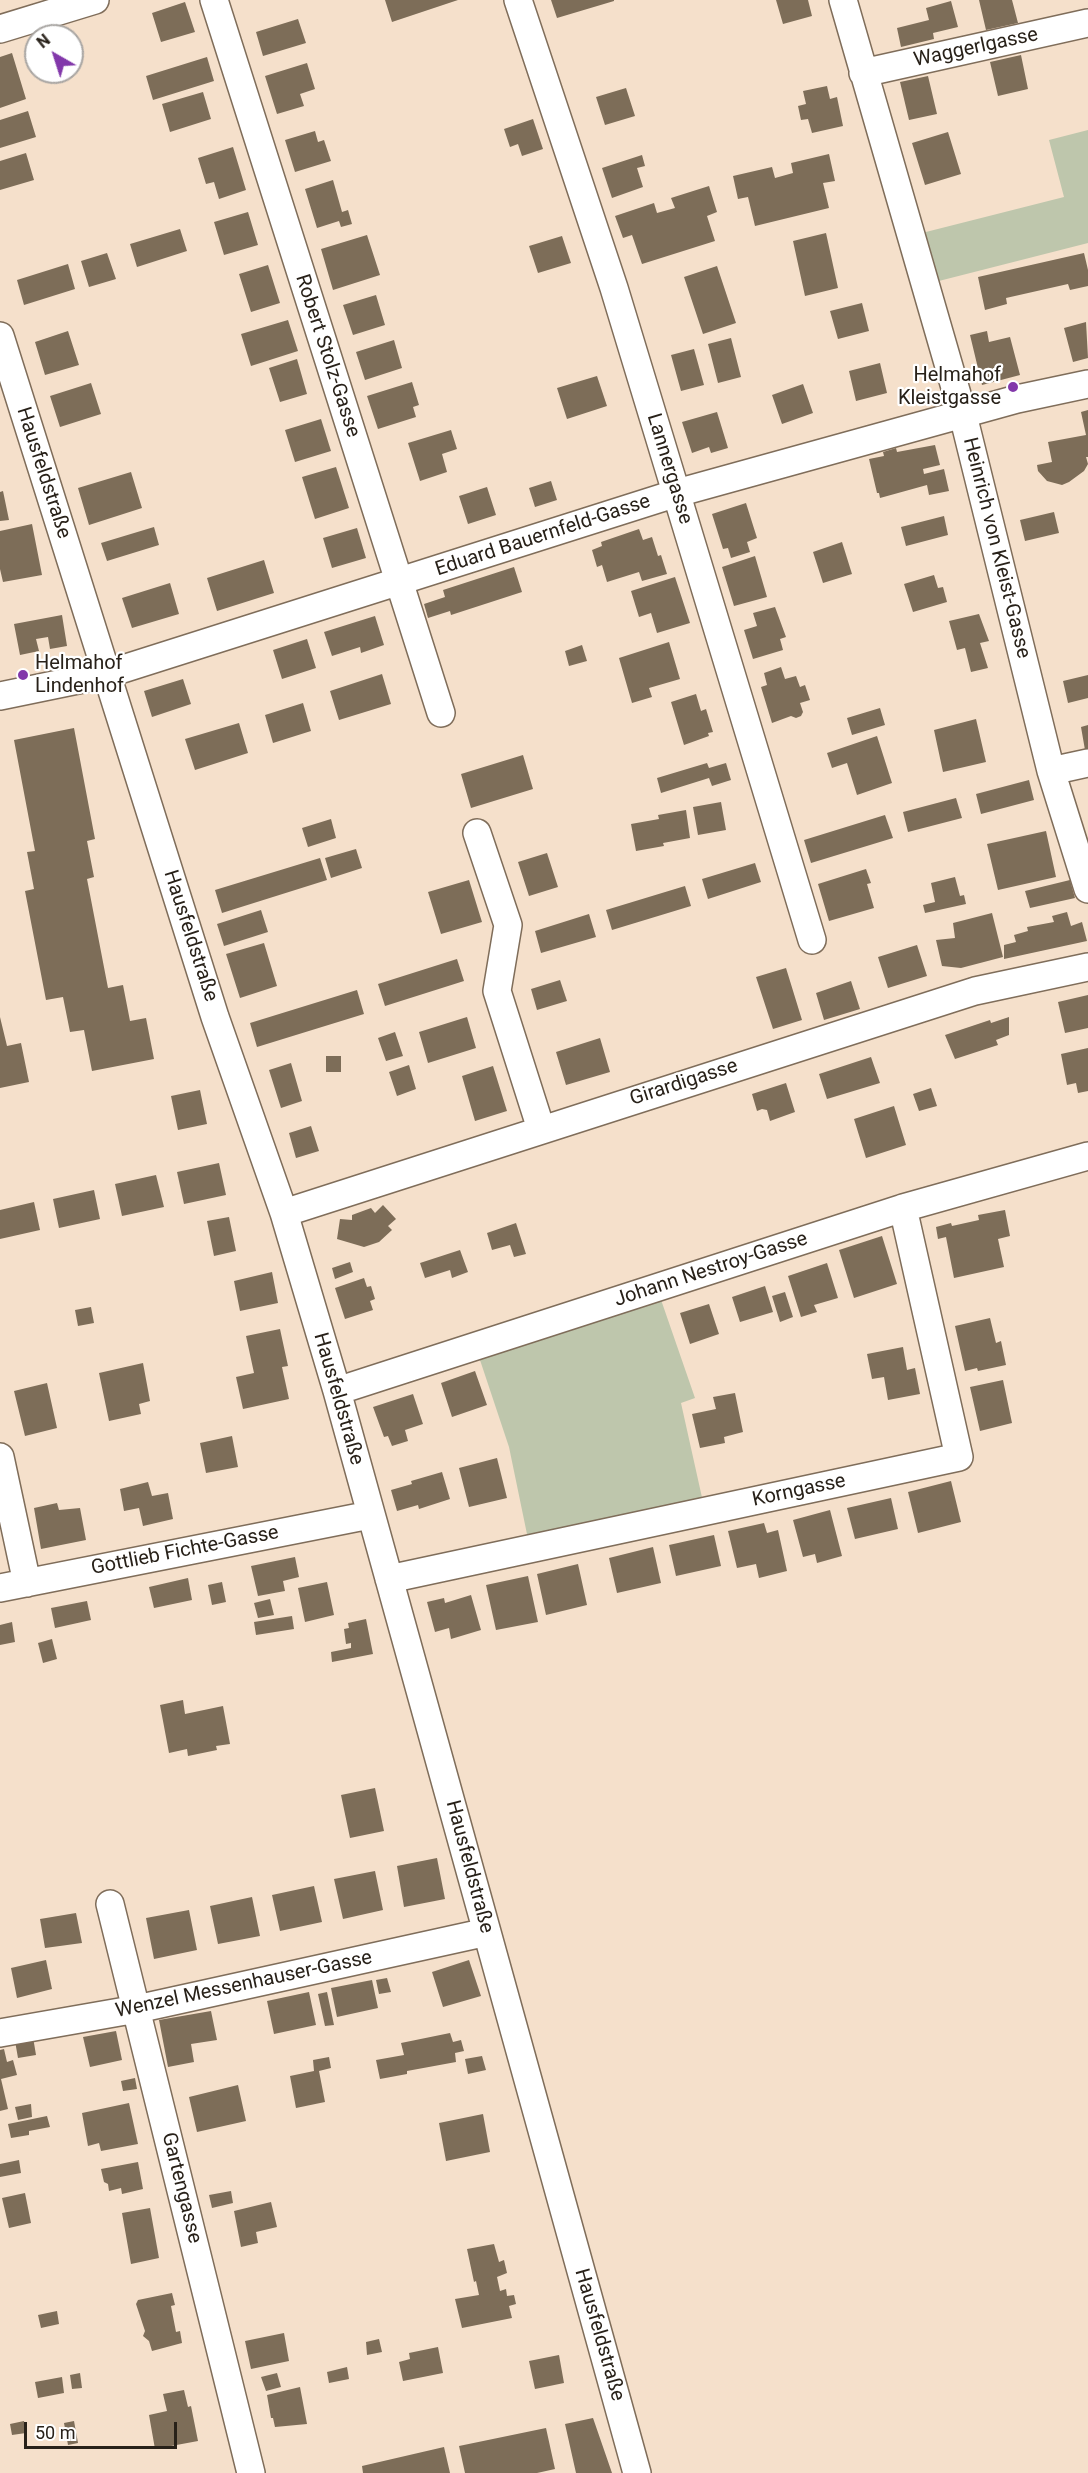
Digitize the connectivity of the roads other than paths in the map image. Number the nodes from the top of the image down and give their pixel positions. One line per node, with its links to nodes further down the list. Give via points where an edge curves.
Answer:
1 (95, 0): 6 (street)
2 (214, 0): 12 (street, Robert Stolz-Gasse)
3 (518, 0): 11 (street, Lannergasse)
4 (843, 0): 7 (street, Heinrich von Kleist-Gasse)
5 (1088, 23): 7 (street, Waggerlgasse)
6 (0, 29)
7 (864, 73): 10 (street, Heinrich von Kleist-Gasse)
8 (0, 336): 13 (street, Hausfeldstraße)
9 (1088, 384): 10 (street, Eduard Bauernfeld-Gasse)
10 (963, 415): 11 (street, Eduard Bauernfeld-Gasse); 17 (street, Heinrich von Kleist-Gasse)
11 (677, 493): 12 (street, Eduard Bauernfeld-Gasse); 20 (street, Lannergasse)
12 (399, 582): 13 (street, Eduard Bauernfeld-Gasse); 15 (street, Robert Stolz-Gasse)
13 (107, 674): 14 (street, Eduard Bauernfeld-Gasse); 25 (street, Hausfeldstraße, via 215,1017)
14 (0, 696)
15 (441, 713)
16 (1088, 763): 17 (street)
17 (1051, 771): 19 (street, Heinrich von Kleist-Gasse)
18 (477, 833): 22 (street, via 508,925 497,991)
19 (1088, 889)
20 (812, 940)
21 (1088, 967): 22 (street, Girardigasse, via 975,991)
22 (541, 1129): 25 (street, Girardigasse)
23 (1088, 1156): 24 (street, Johann Nestroy-Gasse)
24 (903, 1208): 26 (street, Johann Nestroy-Gasse); 29 (street, Korngasse, via 959,1457)
25 (284, 1213): 26 (street, Hausfeldstraße)
26 (337, 1391): 28 (street, Hausfeldstraße)
27 (0, 1456): 30 (street)
28 (370, 1515): 29 (street, Hausfeldstraße); 30 (street, Gottlieb Fichte-Gasse)
29 (389, 1579): 33 (street, Hausfeldstraße)
30 (27, 1583): 31 (street, Gottlieb Fichte-Gasse)
31 (0, 1588)
32 (110, 1904): 34 (street, Gartengasse)
33 (487, 1932): 34 (street, Wenzel Messenhauser-Gasse); 37 (street, Hausfeldstraße)
34 (137, 2009): 35 (street, Wenzel Messenhauser-Gasse); 36 (street, Gartengasse)
35 (0, 2033)
36 (251, 2473)
37 (637, 2473)

